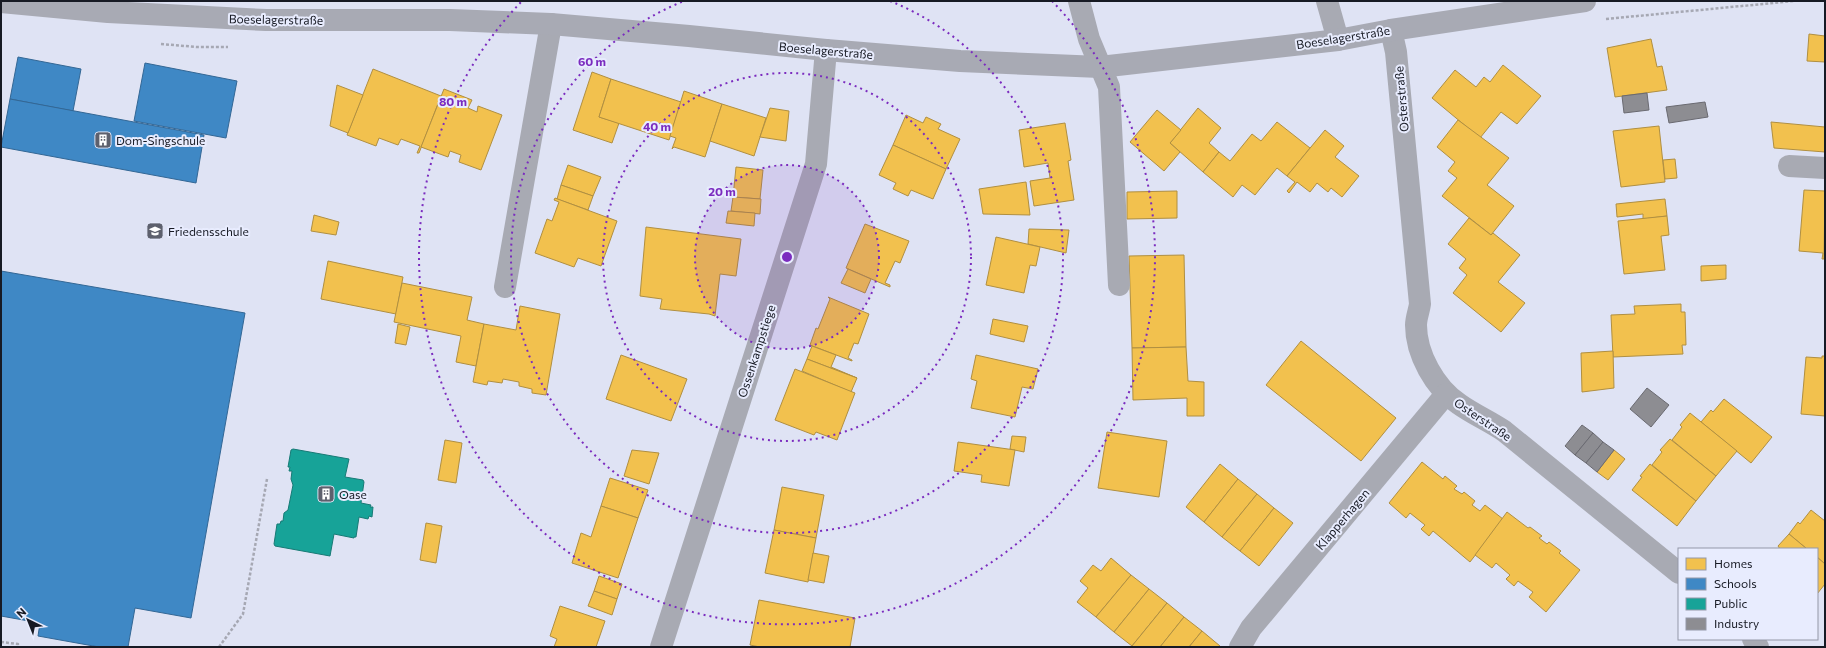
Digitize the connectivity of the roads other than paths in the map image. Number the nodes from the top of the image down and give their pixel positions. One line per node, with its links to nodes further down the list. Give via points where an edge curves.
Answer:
1 (1079, 1): 9 (street)
2 (1327, 1): 7 (street)
3 (1585, 1): 6 (street, Boeselagerstraße)
4 (1, 2): 5 (street, Boeselagerstraße, via 108,12 258,19 450,20)
5 (551, 24): 8 (street, Boeselagerstraße); 13 (street)
6 (1391, 30): 7 (street, Boeselagerstraße); 14 (street, Osterstraße, via 1396,52 1420,304 1416,325 1418,339 1424,361)
7 (1338, 40): 9 (street, Boeselagerstraße)
8 (826, 50): 9 (street, Boeselagerstraße, via 960,61); 16 (street, Ossenkampstiege, via 816,164)
9 (1100, 67): 12 (street, via 1109,87)
10 (1789, 166): 11 (street)
11 (1825, 168)
12 (1119, 285)
13 (505, 287)
14 (1446, 394): 15 (street, Osterstraße, via 1504,431); 17 (street, Klapperhagen, via 1251,628)
15 (1678, 572)
16 (661, 647)
17 (1240, 647)

